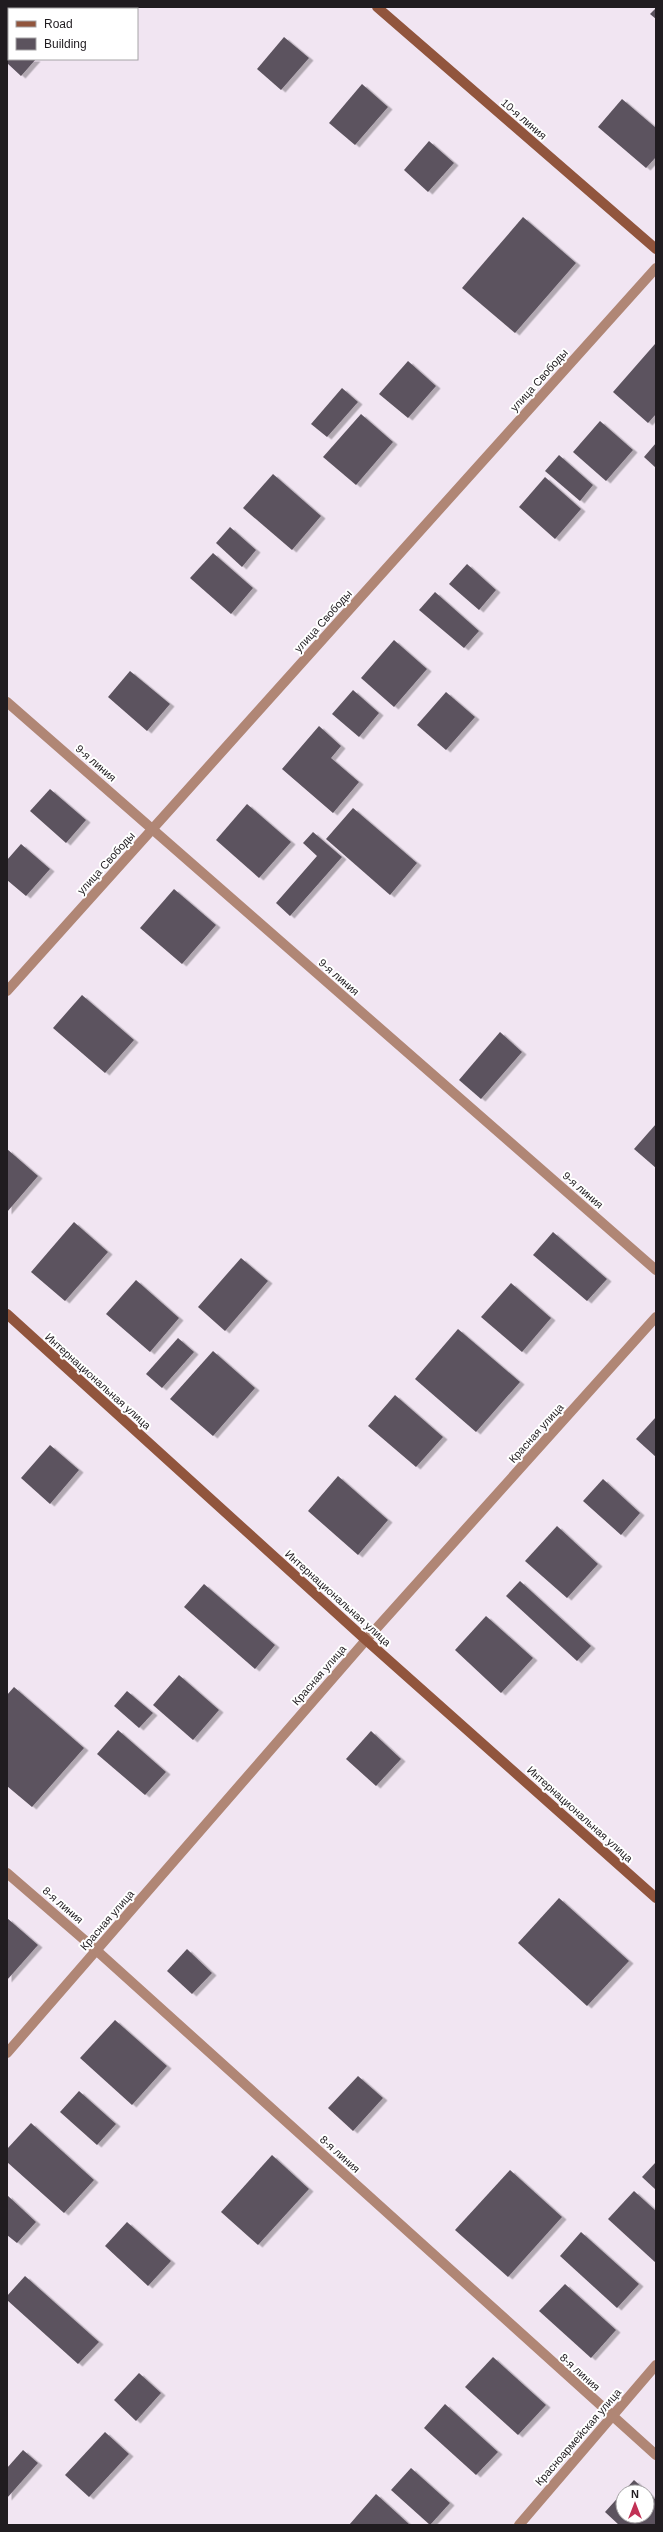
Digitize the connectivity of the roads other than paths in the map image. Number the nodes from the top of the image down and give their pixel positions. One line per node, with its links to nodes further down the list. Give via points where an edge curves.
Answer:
1 (377, 7): 2 (street, 10-я линия)
2 (656, 249)
3 (656, 268): 5 (street, улица Свободы)
4 (7, 702): 5 (street, 9-я линия)
5 (152, 829): 6 (street, улица Свободы); 7 (street, 9-я линия)
6 (7, 991)
7 (656, 1270)
8 (7, 1314): 10 (street, Интернациональная улица)
9 (656, 1318): 10 (street, Красная улица)
10 (366, 1640): 12 (street, Интернациональная улица); 13 (street, Красная улица)
11 (7, 1872): 13 (street, 8-я линия)
12 (656, 1898)
13 (96, 1950): 14 (street, Красная улица); 16 (street, 8-я линия)
14 (7, 2053)
15 (656, 2366): 16 (street, Красноармейская улица)
16 (612, 2416): 17 (street, 8-я линия); 18 (street, Красноармейская улица)
17 (656, 2455)
18 (519, 2525)

